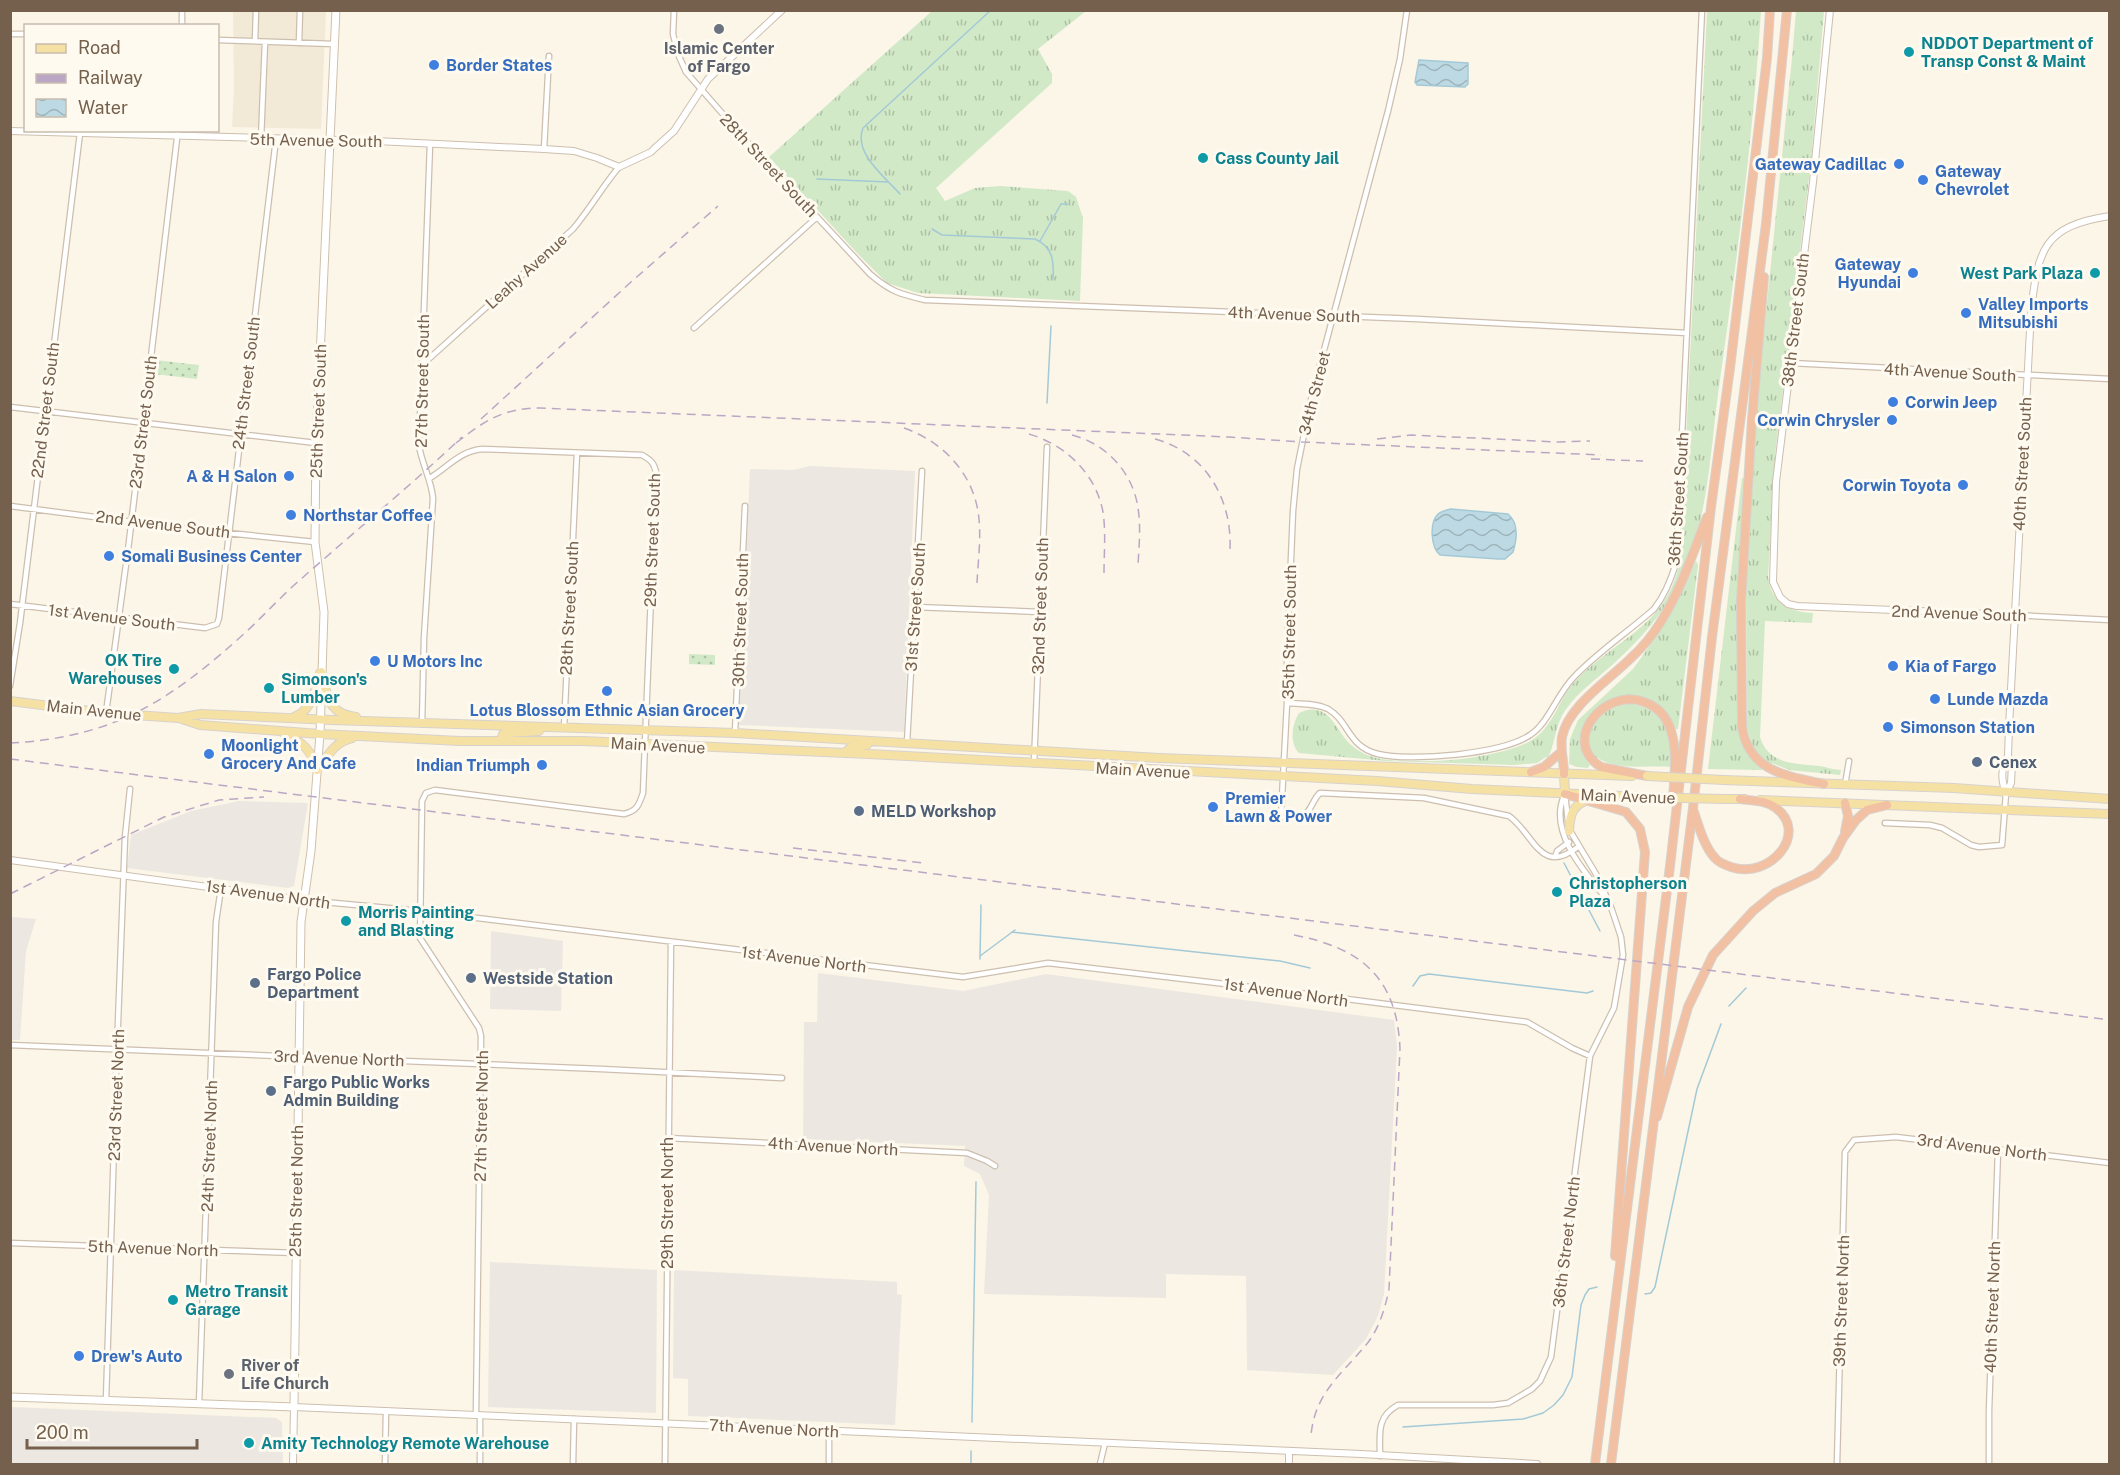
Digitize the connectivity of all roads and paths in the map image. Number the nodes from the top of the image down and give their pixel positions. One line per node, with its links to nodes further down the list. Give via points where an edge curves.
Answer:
1 (256, 10): 12 (street)
2 (300, 10): 14 (street)
3 (336, 10): 15 (main road, 25th Street South)
4 (675, 10): 17 (street, 28th Street South, via 678,54 686,72)
5 (782, 10): 17 (street)
6 (1407, 10): 31 (street, 34th Street, via 1388,111)
7 (1702, 10): 33 (street, 36th Street South)
8 (1770, 10): 50 (highway)
9 (1787, 10): 29 (highway)
10 (1830, 10): 34 (street, 38th Street South)
11 (219, 40): 12 (street)
12 (255, 41): 13 (street)
13 (265, 42): 14 (street); 21 (street)
14 (298, 42): 15 (street)
15 (334, 44): 23 (main road, 25th Street South)
16 (549, 56): 25 (street)
17 (702, 89): 26 (street, via 674,131 651,152); 28 (street, 28th Street South)
18 (45, 132): 19 (street, 5th Avenue South)
19 (80, 133): 20 (street, 5th Avenue South); 39 (street, 22nd Street South)
20 (178, 134): 21 (street, 5th Avenue South); 40 (street, 23rd Street South)
21 (261, 139): 22 (street, 5th Avenue South)
22 (276, 139): 23 (street, 5th Avenue South); 41 (street, 24th Street South)
23 (331, 140): 24 (street, 5th Avenue South); 42 (main road, 25th Street South)
24 (430, 144): 25 (street, 5th Avenue South); 35 (street, 27th Street South)
25 (544, 149): 26 (street, 5th Avenue South, via 574,152)
26 (619, 167): 35 (street, Leahy Avenue, via 573,229)
27 (2109, 216): 36 (street, 40th Street South, via 2067,228 2043,251 2031,307)
28 (817, 217): 30 (street, 28th Street South, via 870,274); 32 (street)
29 (1766, 223): 96 (highway, via 1741,601 1742,727 1747,746 1769,769); 107 (highway)
30 (902, 295): 31 (street, 4th Avenue South, via 926,300)
31 (1334, 316): 33 (street, 4th Avenue South); 47 (street, 34th Street, via 1296,469)
32 (694, 328)
33 (1687, 333): 67 (street, 36th Street South, via 1673,575 1654,609 1574,677 1539,728 1513,744 1461,754 1380,755 1354,740 1327,708)
34 (1791, 363): 36 (street, 4th Avenue South); 58 (street, 38th Street South, via 1776,482 1773,582 1788,604)
35 (422, 365): 46 (street, 27th Street South, via 419,446)
36 (2027, 375): 37 (street, 4th Avenue South); 60 (street, 40th Street South)
37 (2109, 380)
38 (10, 407): 39 (street)
39 (45, 412): 40 (street); 51 (street, 22nd Street South)
40 (143, 423): 41 (street); 52 (street, 23rd Street South)
41 (240, 435): 42 (street); 53 (street, 24th Street South)
42 (316, 443): 54 (main road, 25th Street South)
43 (1047, 447): 59 (street, 32nd Street South)
44 (577, 453): 46 (street, 29th Street South, via 472,450); 74 (street, 28th Street South); 76 (street, 29th Street South, via 642,455 655,465)
45 (922, 471): 57 (street, 31st Street South)
46 (430, 478): 73 (street, 27th Street South, via 433,498)
47 (1294, 500): 67 (street, 35th Street South)
48 (10, 506): 51 (street, 2nd Avenue South)
49 (745, 506): 78 (street, 30th Street South)
50 (1711, 507): 86 (highway, via 1680,588 1660,622 1632,657 1573,713 1565,726); 115 (highway)
51 (34, 509): 52 (street, 2nd Avenue South); 56 (street, 22nd Street South)
52 (132, 521): 53 (street, 2nd Avenue South); 61 (street, 23rd Street South)
53 (229, 533): 54 (street, 2nd Avenue South); 63 (street, 24th Street South, via 219,618)
54 (315, 542): 64 (main road, 25th Street South, via 324,612)
55 (10, 604): 56 (street, 1st Avenue South)
56 (22, 606): 61 (street, 1st Avenue South); 65 (street, 22nd Street South)
57 (915, 607): 59 (street); 84 (street, 31st Street South)
58 (1809, 607): 60 (street, 2nd Avenue South)
59 (1040, 612): 85 (street, 32nd Street South)
60 (2015, 615): 62 (street, 2nd Avenue South); 99 (street, 40th Street South, via 2008,756 2012,764)
61 (119, 618): 63 (street, 1st Avenue South); 68 (street, 23rd Street South)
62 (2109, 620)
63 (214, 626)
64 (321, 672): 70 (main road, via 309,705 302,714); 71 (main road, 25th Street South); 72 (main road, via 336,711)
65 (10, 686)
66 (10, 701): 68 (main road, Main Avenue)
67 (1287, 703): 90 (street, 35th Street South)
68 (106, 713): 69 (main road, Main Avenue)
69 (178, 718): 70 (main road, Main Avenue, via 201,714); 77 (main road, Main Avenue, via 200,725)
70 (289, 718): 71 (main road, Main Avenue)
71 (319, 720): 72 (main road, Main Avenue); 79 (main road, 25th Street South)
72 (387, 723): 73 (main road, Main Avenue)
73 (422, 724): 74 (main road, Main Avenue)
74 (564, 728): 75 (main road, Main Avenue)
75 (576, 728): 76 (main road, Main Avenue); 81 (main road, via 506,733)
76 (644, 731): 78 (main road, Main Avenue); 83 (street, 29th Street South)
77 (278, 732): 79 (main road, Main Avenue); 91 (main road, via 304,744)
78 (735, 733): 82 (main road, Main Avenue)
79 (320, 735): 80 (main road, Main Avenue); 91 (main road, 25th Street South)
80 (365, 736): 81 (main road, Main Avenue); 91 (main road, via 340,742)
81 (501, 741): 83 (main road, Main Avenue)
82 (896, 743): 84 (main road, Main Avenue); 87 (main road, via 851,747)
83 (645, 744): 87 (main road, Main Avenue); 124 (street, 27th Street North, via 643,793 639,806 624,814 435,790 426,793 421,810)
84 (907, 744): 85 (main road, Main Avenue)
85 (1034, 751): 89 (street, 32nd Street South); 90 (main road, Main Avenue)
86 (1561, 752): 92 (highway, via 1544,767); 93 (highway)
87 (845, 753): 89 (main road, Main Avenue)
88 (1849, 761): 97 (street)
89 (1034, 764): 95 (main road, Main Avenue)
90 (1283, 764): 92 (main road, Main Avenue); 95 (street, 35th Street South)
91 (317, 770): 109 (main road, 25th Street South)
92 (1531, 772): 93 (main road, Main Avenue)
93 (1564, 774): 94 (main road, Main Avenue); 100 (main road)
94 (1647, 777): 96 (main road, Main Avenue, bridge); 115 (highway, via 1601,767 1588,753 1585,744 1589,725 1608,704 1630,698 1649,704 1660,711 1671,730)
95 (1282, 778): 100 (main road, Main Avenue); 118 (street, 35th Street South, via 1281,817 1302,817 1320,794 1424,798 1509,816 1520,824 1538,850)
96 (1824, 784): 97 (main road, Main Avenue)
97 (1845, 786): 99 (main road, Main Avenue); 105 (main road)
98 (130, 789): 120 (street, 23rd Street North)
99 (2006, 793): 103 (main road, Main Avenue); 108 (street)
100 (1565, 794): 101 (main road, Main Avenue); 104 (highway); 112 (street, 36th Street North); 114 (street, 36th Street North, via 1560,802 1561,828)
101 (1605, 795): 102 (main road, Main Avenue, bridge); 104 (main road)
102 (1740, 799): 105 (main road, Main Avenue); 107 (highway, via 1775,807 1786,823 1787,843 1776,858 1757,868 1739,869 1714,858)
103 (2109, 799)
104 (1586, 801): 112 (main road, via 1570,813); 144 (highway, via 1626,812 1640,829 1645,852)
105 (1845, 803): 106 (main road, Main Avenue); 113 (highway, via 1848,825)
106 (1887, 805): 108 (main road, Main Avenue); 113 (highway, via 1867,810)
107 (1693, 808): 136 (highway)
108 (2004, 809): 110 (main road, Main Avenue); 111 (street, via 2002,846 1971,845 1930,825)
109 (314, 811): 122 (main road, 25th Street North)
110 (2109, 814)
111 (1886, 823)
112 (1572, 835): 114 (street); 116 (street, 36th Street North)
113 (1843, 838): 136 (highway, via 1834,856 1816,874 1775,893 1752,911 1713,956 1688,1007)
114 (1568, 843): 117 (street, 36th Street North); 118 (street)
115 (1672, 845): 144 (highway)
116 (1578, 847): 117 (street); 123 (street, 36th Street North)
117 (1573, 852): 118 (street); 123 (street, 36th Street North)
118 (1555, 856)
119 (10, 860): 120 (street, 1st Avenue North)
120 (125, 875): 121 (street, 1st Avenue North); 127 (street, 23rd Street North)
121 (221, 888): 122 (street, 1st Avenue North); 128 (street, 24th Street North, via 216,922)
122 (303, 900): 124 (street, 1st Avenue North); 129 (main road, 25th Street North)
123 (1608, 900): 130 (street, 36th Street North, via 1623,955 1614,1008)
124 (420, 910): 125 (street, 1st Avenue North); 131 (street, 27th Street North, via 420,938 424,947 479,1028)
125 (671, 942): 130 (street, 1st Avenue North, via 963,977 1048,963 1276,990 1527,1022); 132 (street, 29th Street North)
126 (10, 1045): 127 (street, 3rd Avenue North)
127 (117, 1049): 128 (street, 3rd Avenue North); 141 (street, 23rd Street North)
128 (212, 1053): 129 (street, 3rd Avenue North); 142 (street, 24th Street North)
129 (298, 1056): 131 (street, 3rd Avenue North); 143 (main road, 25th Street North)
130 (1590, 1056): 156 (street, 36th Street North, via 1551,1357 1546,1370 1532,1389 1509,1403 1398,1405 1382,1418)
131 (482, 1064): 132 (street, 3rd Avenue North); 150 (street, 27th Street North)
132 (668, 1072): 133 (street, 3rd Avenue North); 134 (street, 29th Street North)
133 (782, 1078)
134 (668, 1138): 139 (street, 4th Avenue North, via 967,1153); 152 (street, 29th Street North)
135 (1854, 1140): 137 (street, 3rd Avenue North, via 1896,1137); 168 (street, 39th Street North, via 1845,1152)
136 (1649, 1146): 167 (highway)
137 (1998, 1150): 138 (street, 3rd Avenue North); 169 (street, 40th Street North)
138 (2109, 1163)
139 (995, 1166)
140 (10, 1243): 141 (street, 5th Avenue North)
141 (111, 1246): 142 (street, 5th Avenue North); 146 (street, 23rd Street North)
142 (205, 1250): 143 (street, 5th Avenue North); 147 (street, 24th Street North)
143 (296, 1253): 148 (main road, 25th Street North)
144 (1613, 1312): 166 (highway)
145 (10, 1397): 146 (main road, 7th Avenue North)
146 (105, 1401): 147 (main road, 7th Avenue North)
147 (199, 1404): 148 (main road, 7th Avenue North)
148 (294, 1407): 149 (street, 7th Avenue North); 157 (street, 25th Street North)
149 (386, 1411): 150 (street, 7th Avenue North); 158 (street)
150 (478, 1415): 151 (street, 7th Avenue North); 159 (street, 27th Street North)
151 (574, 1419): 152 (street, 7th Avenue North); 160 (street)
152 (666, 1422): 153 (street, 7th Avenue North); 161 (street, 29th Street North)
153 (829, 1431): 154 (street, 7th Avenue North); 162 (street)
154 (1105, 1443): 155 (street, 7th Avenue North); 163 (street)
155 (1289, 1451): 156 (street, 7th Avenue North); 164 (street)
156 (1380, 1456): 165 (street, 7th Avenue North)
157 (293, 1464)
158 (385, 1464)
159 (480, 1464)
160 (573, 1464)
161 (665, 1464)
162 (829, 1464)
163 (1100, 1464)
164 (1288, 1464)
165 (1537, 1464)
166 (1594, 1464)
167 (1611, 1464)
168 (1837, 1464)
169 (1989, 1464)

